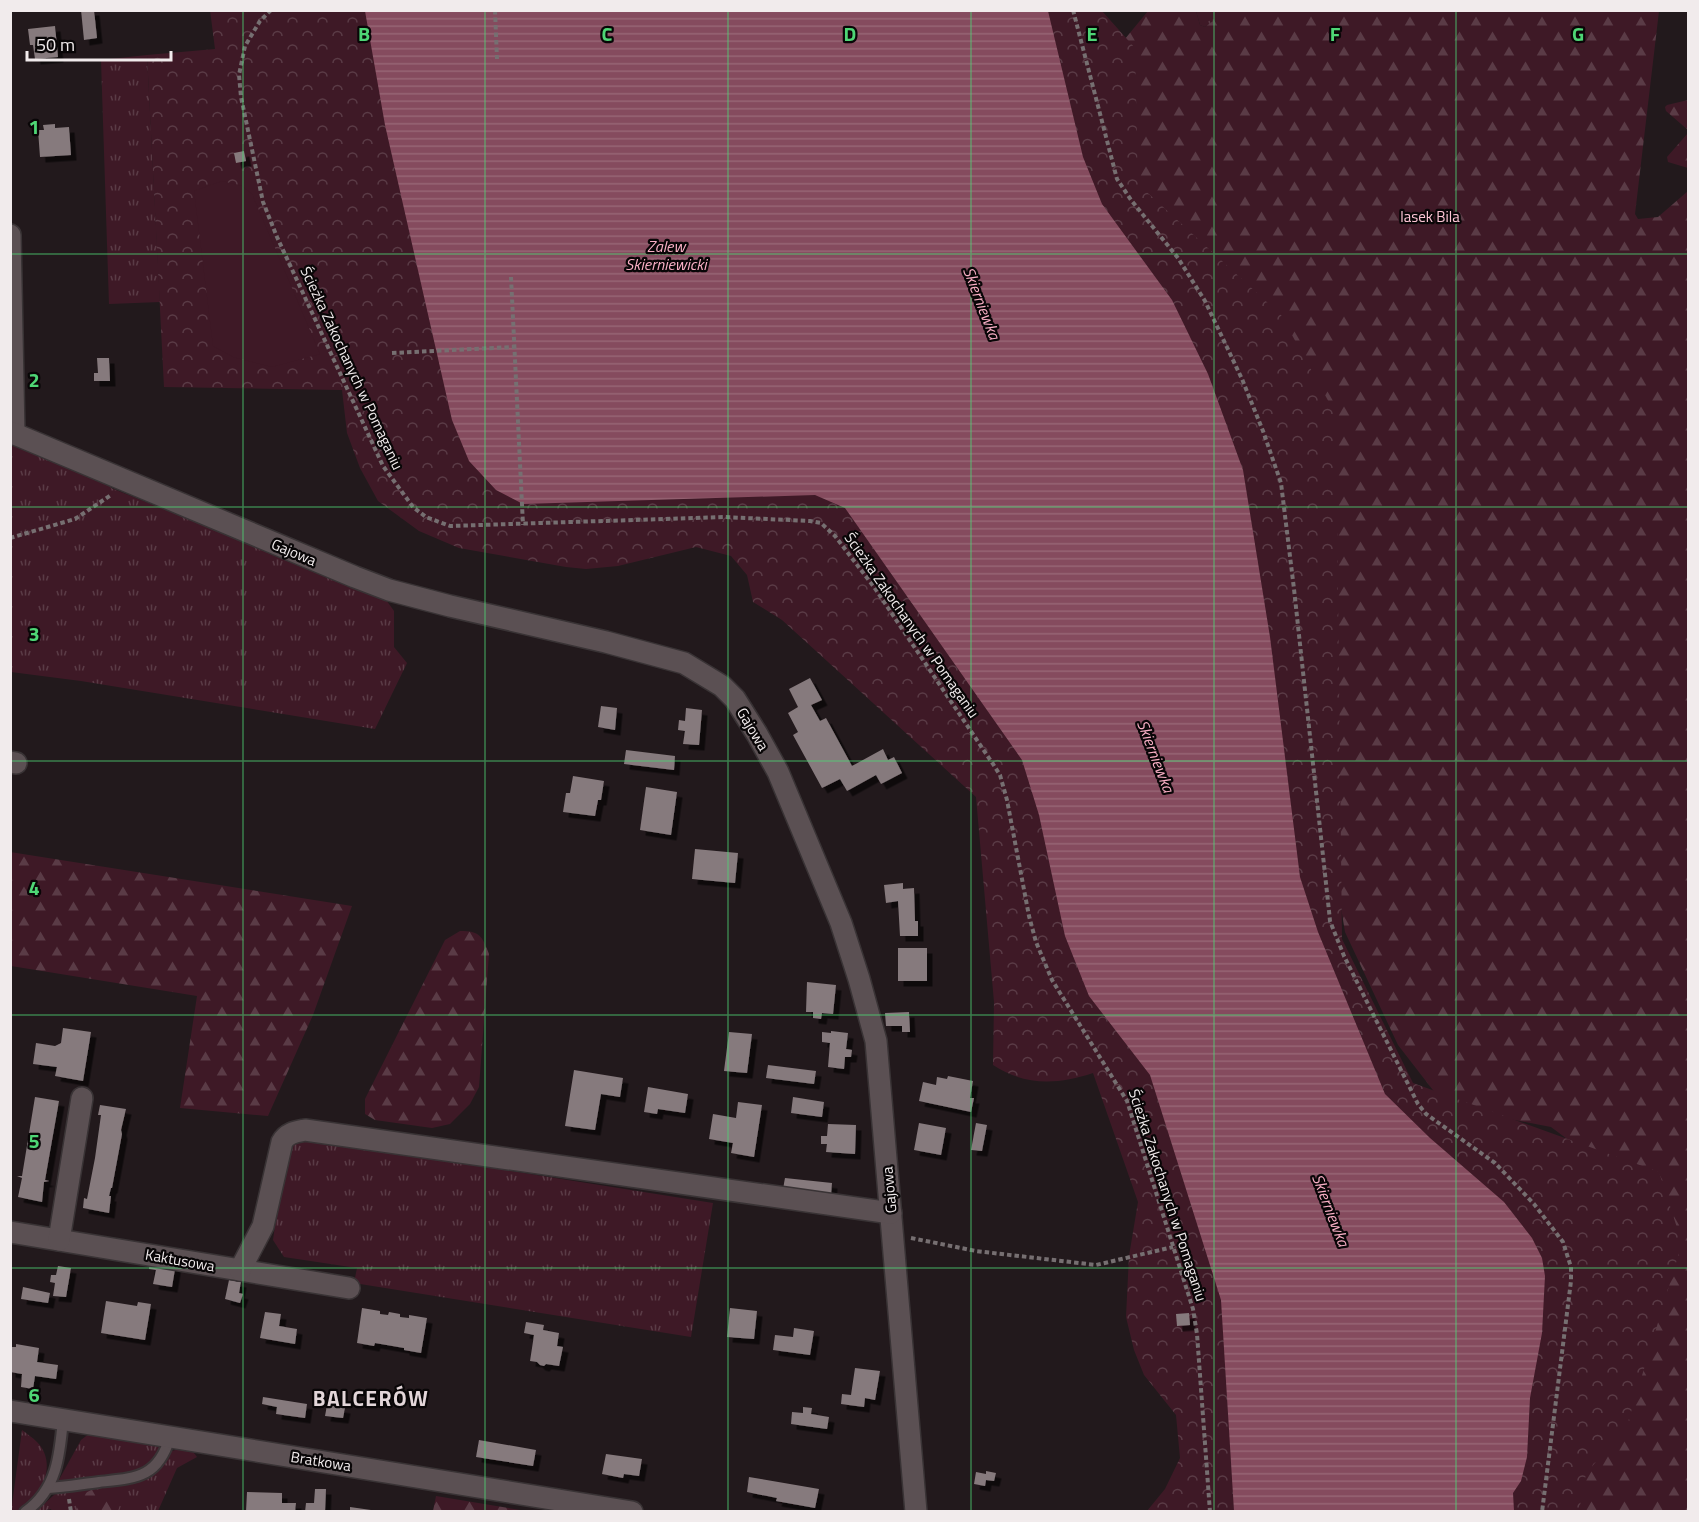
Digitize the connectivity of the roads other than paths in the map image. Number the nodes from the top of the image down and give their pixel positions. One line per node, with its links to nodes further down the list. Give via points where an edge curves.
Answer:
1 (10, 235): 2 (street, Gajowa)
2 (11, 240): 3 (street, Gajowa)
3 (12, 433): 5 (street, Gajowa, via 389,590 646,652 684,663 722,686 735,699 778,772 841,922 860,979 876,1041)
4 (82, 1098): 7 (street)
5 (891, 1213): 8 (street, via 305,1130 286,1136 282,1142 263,1226); 16 (street, Gajowa)
6 (10, 1232): 7 (street, Kaktusowa)
7 (59, 1240): 8 (street, Kaktusowa)
8 (240, 1270): 9 (street, Kaktusowa)
9 (349, 1288)
10 (10, 1411): 11 (street, Bratkowa)
11 (63, 1419): 12 (street, Bratkowa); 13 (lane, via 58,1461)
12 (170, 1437): 13 (lane, via 157,1464 140,1476); 15 (street, Bratkowa)
13 (48, 1488): 14 (lane)
14 (25, 1512)
15 (632, 1512)
16 (916, 1512)

